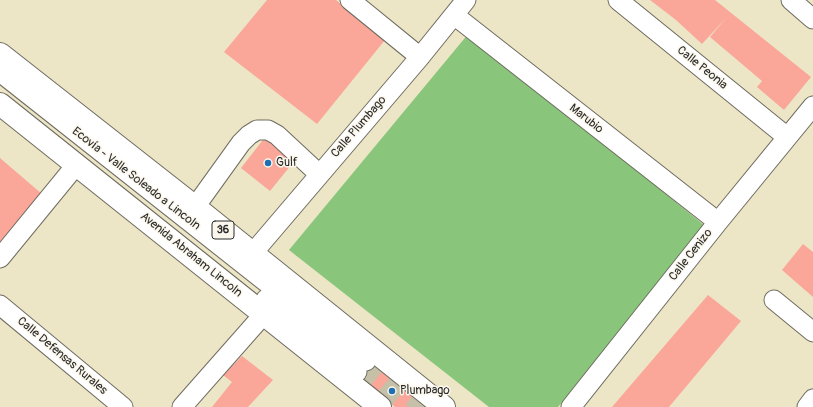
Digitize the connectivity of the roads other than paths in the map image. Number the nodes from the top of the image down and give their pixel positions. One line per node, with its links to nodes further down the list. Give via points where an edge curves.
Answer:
1 (350, 0): 8 (street)
2 (466, 0): 5 (street, Calle Plumbago)
3 (618, 0): 13 (street, Calle Peonia)
4 (790, 0): 6 (street)
5 (454, 15): 8 (street, Calle Plumbago); 17 (street, Marubio)
6 (813, 19)
7 (0, 54): 16 (main road, 36)
8 (420, 57): 15 (street, Calle Plumbago)
9 (0, 72): 10 (street, Ecovía - Valle Soleado a Lincoln, via 362,366)
10 (0, 85)
11 (0, 104): 14 (main road, Avenida Abraham Lincoln)
12 (813, 106): 13 (street, Calle Cenizo)
13 (786, 137): 17 (street, Calle Cenizo)
14 (77, 164): 19 (street); 22 (main road, Avenida Abraham Lincoln)
15 (319, 174): 16 (street, via 277,135 268,130 257,130 241,143); 18 (street, Calle Plumbago)
16 (195, 207): 18 (main road, 36)
17 (718, 222): 29 (street, Calle Cenizo)
18 (252, 254): 28 (main road, 36)
19 (0, 258)
20 (774, 300): 23 (street)
21 (0, 305): 25 (street, Calle Defensas Rurales)
22 (264, 314): 26 (street); 27 (main road, Avenida Abraham Lincoln)
23 (813, 332)
24 (813, 399): 30 (street)
25 (123, 407)
26 (182, 407)
27 (380, 407)
28 (444, 407)
29 (571, 407)
30 (807, 407)

